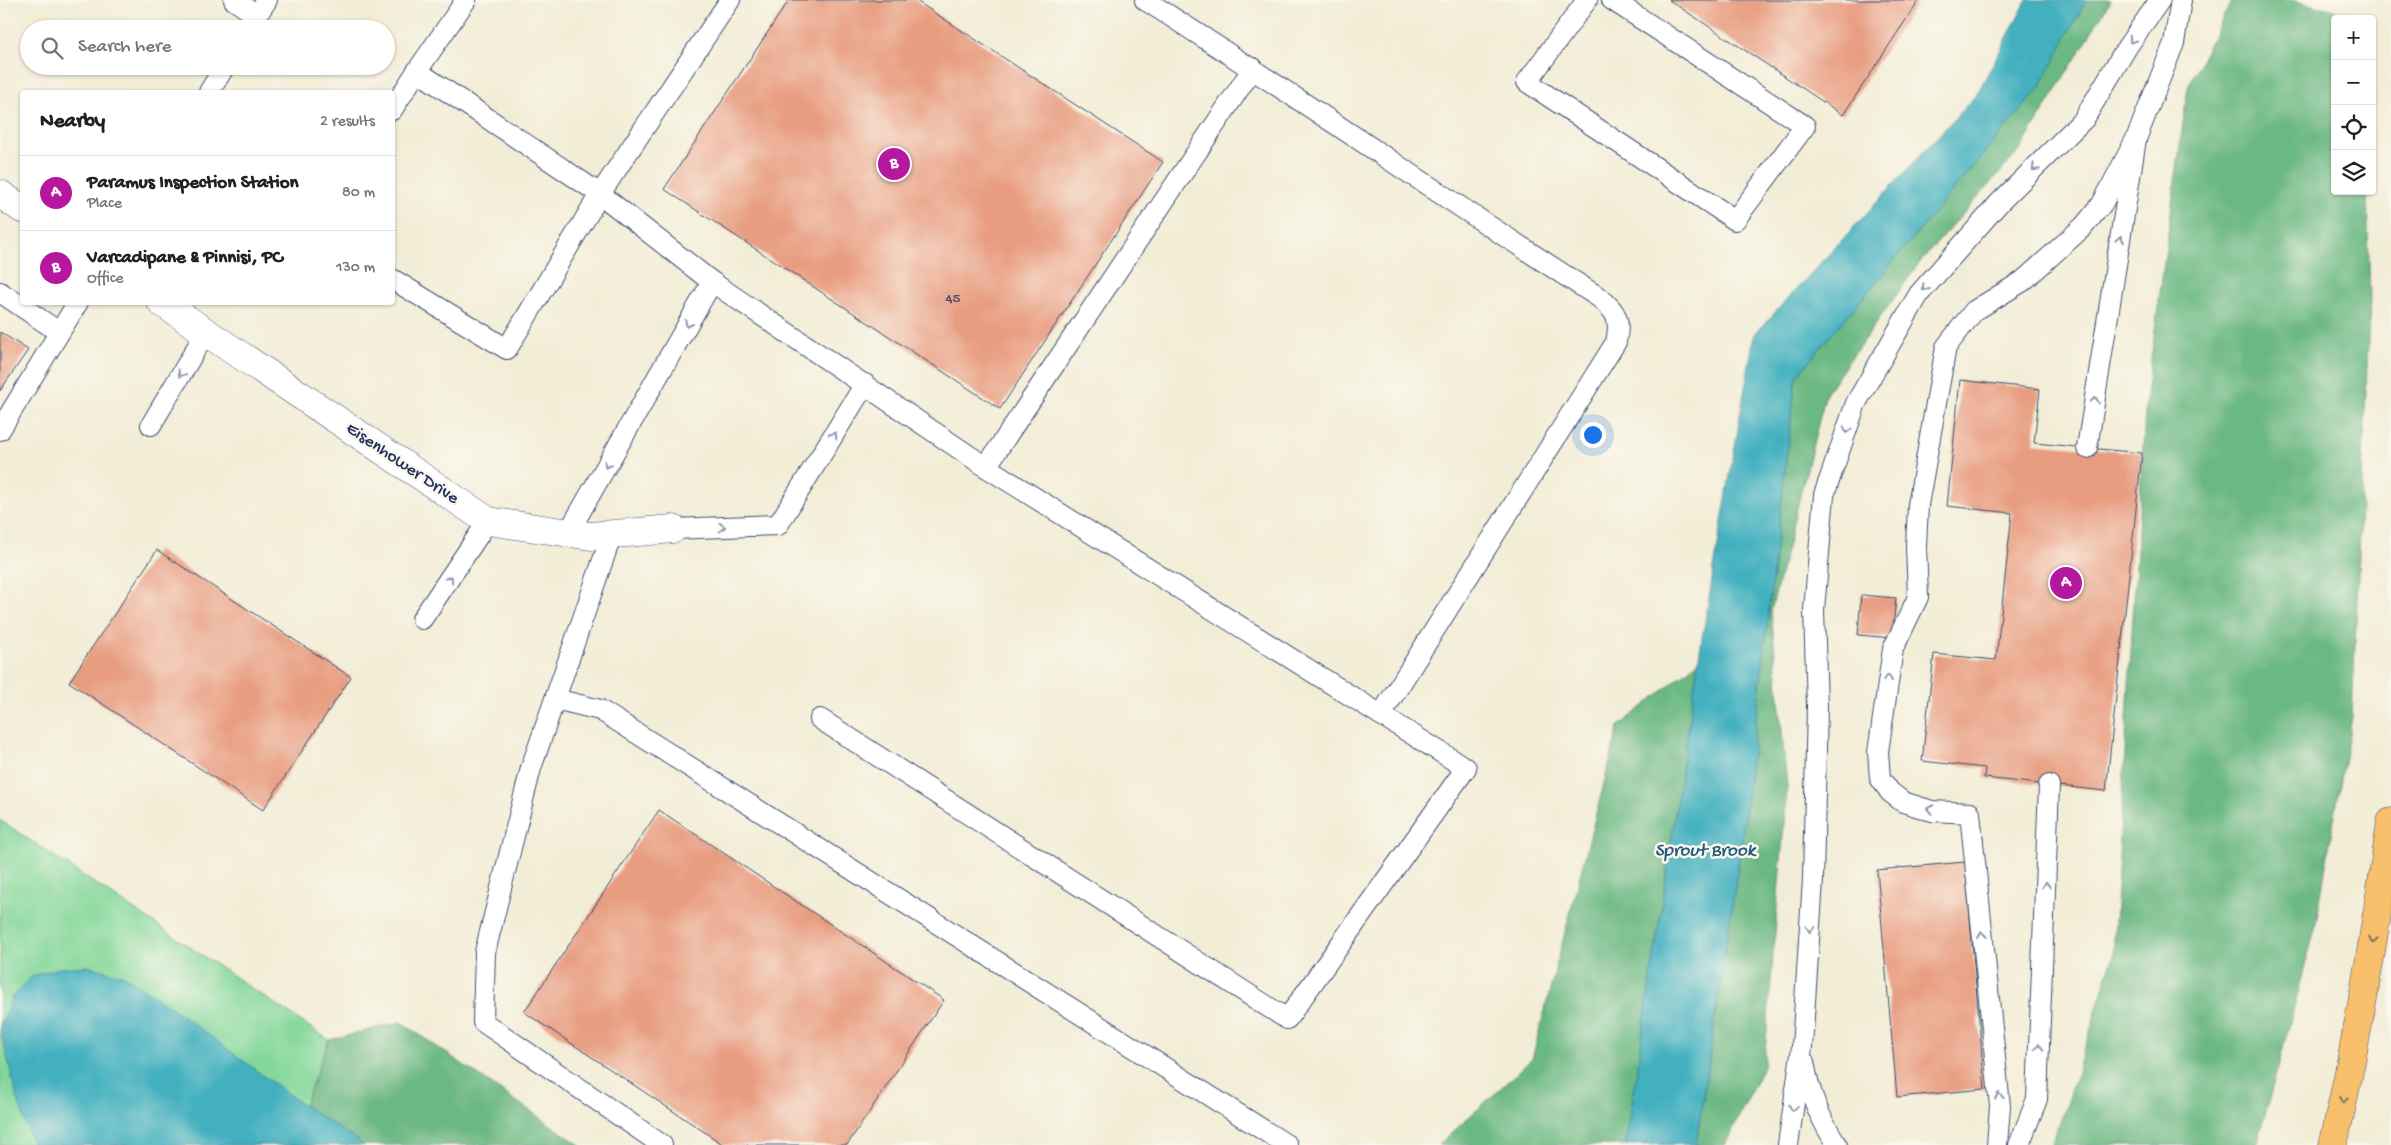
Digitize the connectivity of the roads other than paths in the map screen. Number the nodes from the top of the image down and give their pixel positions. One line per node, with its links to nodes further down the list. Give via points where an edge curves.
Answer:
1 (234, 0): 9 (lane)
2 (466, 0): 11 (lane)
3 (730, 0): 17 (lane)
4 (1145, 0): 10 (lane)
5 (1587, 0): 6 (lane, via 1527,82 1735,220 1805,126)
6 (1612, 0)
7 (2160, 0): 41 (lane, one-way to 41, via 2127,47 2084,119 2000,202 1919,294 1856,404 1824,495 1814,610 1817,706 1813,880)
8 (2181, 0): 15 (lane, via 2174,42)
9 (257, 15)
10 (1253, 68): 30 (lane); 37 (lane, via 1600,298 1613,309 1620,327 1616,342)
11 (417, 71): 14 (lane); 17 (lane)
12 (219, 75): 13 (lane)
13 (210, 90)
14 (395, 105)
15 (2136, 139): 29 (lane, one-way to 15); 46 (lane, one-way to 15, via 2000,1106 1970,813 1932,811 1903,802 1880,778 1878,752 1893,649 1918,597 1918,505 1946,347 1974,311 2023,281 2084,226 2102,204)
16 (0, 194): 18 (street)
17 (600, 194): 19 (lane, via 507,349); 20 (lane)
18 (20, 208)
19 (395, 281)
20 (712, 282): 26 (lane); 33 (lane, one-way to 33)
21 (0, 292): 24 (lane)
22 (76, 305): 24 (lane)
23 (166, 305): 25 (street, Eisenhower Drive)
24 (59, 332): 28 (lane)
25 (206, 332): 27 (lane, one-way to 27); 31 (street, Eisenhower Drive)
26 (865, 384): 30 (lane); 32 (lane, one-way to 26, via 778,525)
27 (151, 425)
28 (0, 430)
29 (2087, 448)
30 (986, 467): 37 (lane)
31 (488, 521): 33 (street, Eisenhower Drive); 35 (lane, one-way to 31)
32 (673, 529): 34 (street, Eisenhower Drive)
33 (568, 533): 34 (street, Eisenhower Drive)
34 (612, 534): 36 (lane)
35 (422, 620)
36 (554, 699): 42 (lane, via 530,768 485,952 483,1022); 43 (lane, via 600,710)
37 (1381, 715): 38 (lane, via 1466,768 1287,1019)
38 (820, 719)
39 (2049, 785): 47 (lane, one-way to 39, via 2037,1099)
40 (2391, 822): 48 (highway, one-way to 48, via 2378,912)
41 (1802, 1048): 44 (lane, one-way to 44); 45 (lane, via 1819,1116)
42 (662, 1145)
43 (1287, 1145)
44 (1788, 1145)
45 (1836, 1145)
46 (1997, 1145)
47 (2019, 1145)
48 (2333, 1145)

